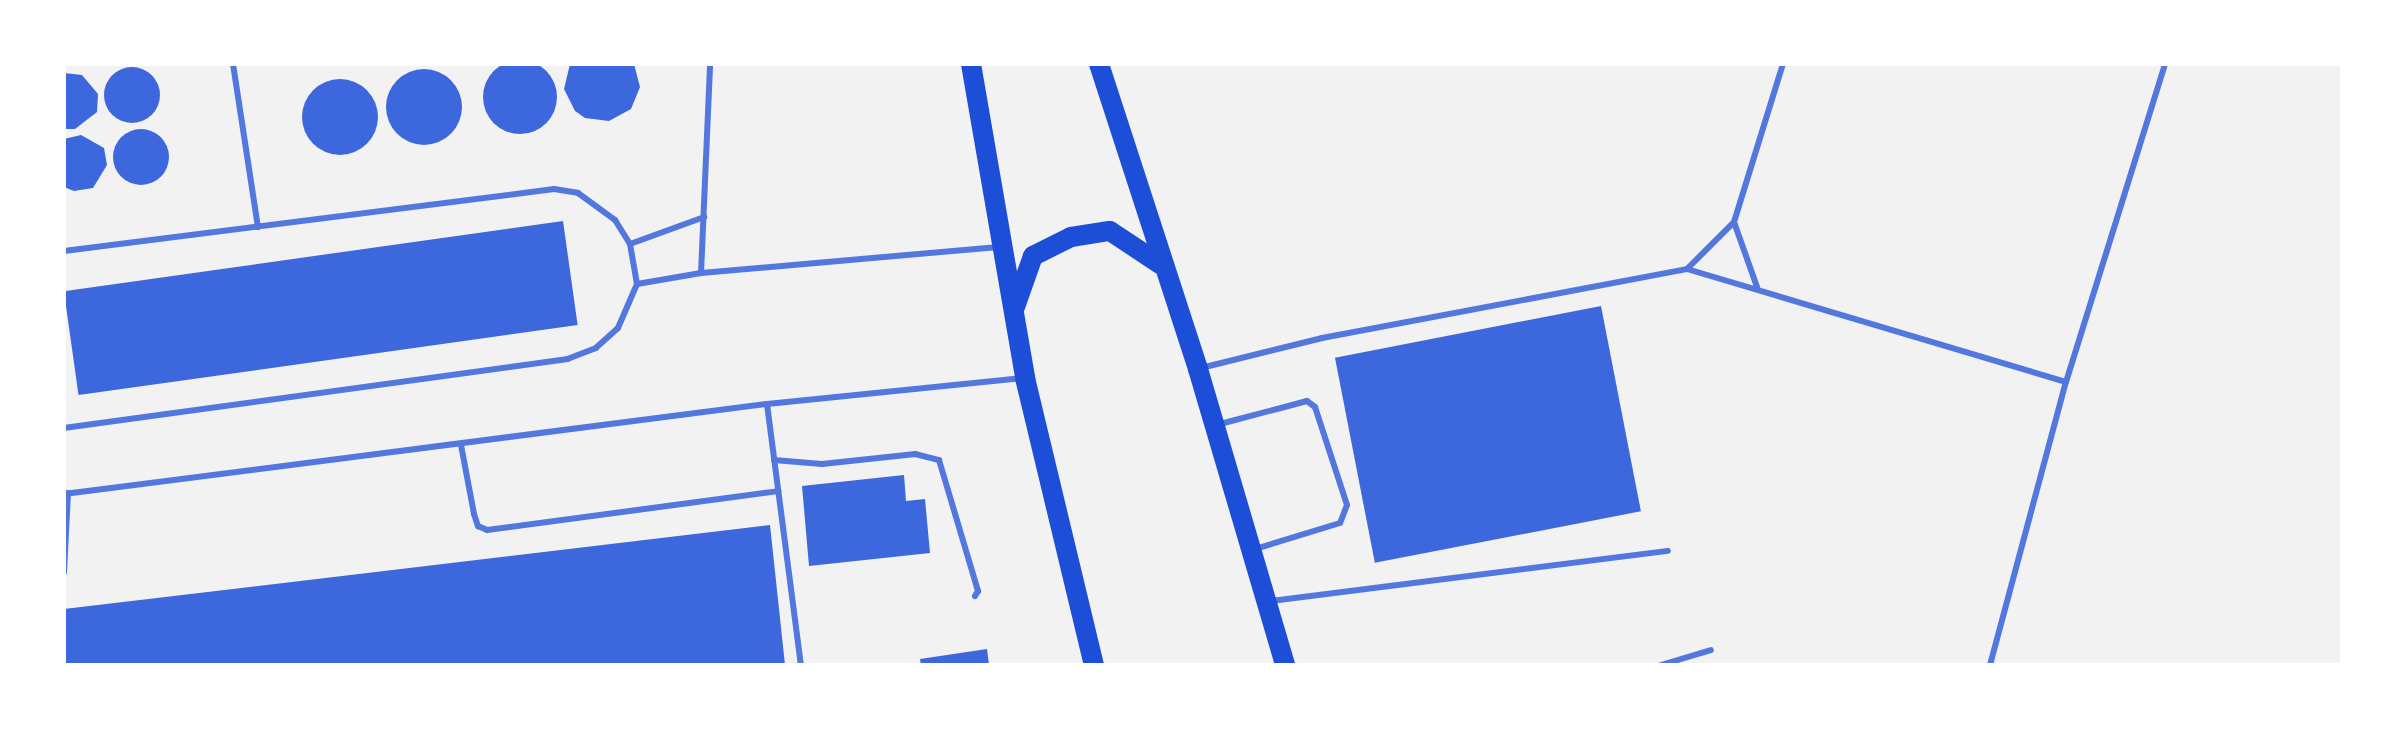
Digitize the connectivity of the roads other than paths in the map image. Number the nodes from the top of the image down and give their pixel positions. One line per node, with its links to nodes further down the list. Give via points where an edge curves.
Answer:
1 (233, 64): 9 (lane)
2 (710, 64): 7 (lane)
3 (971, 64): 11 (main road)
4 (1099, 64): 13 (main road)
5 (1783, 64): 8 (lane)
6 (2165, 64): 21 (lane)
7 (704, 217): 10 (lane); 15 (lane)
8 (1734, 222): 14 (lane); 17 (lane)
9 (258, 227): 10 (lane, via 554,189 594,202 615,220); 12 (lane)
10 (630, 244): 16 (lane)
11 (1003, 247): 15 (lane); 18 (main road)
12 (64, 251)
13 (1160, 264): 18 (main road, via 1110,231 1071,237 1033,256); 19 (main road)
14 (1687, 269): 17 (lane); 19 (lane, via 1322,338)
15 (701, 273): 16 (lane)
16 (637, 284): 24 (lane, via 618,328 596,348 568,359)
17 (1757, 287): 21 (lane)
18 (1014, 310): 20 (main road)
19 (1198, 369): 23 (main road)
20 (1025, 378): 22 (lane); 36 (main road)
21 (2066, 382): 39 (lane)
22 (767, 404): 25 (lane); 26 (lane)
23 (1215, 426): 29 (main road); 29 (lane, via 1307,401 1315,407 1347,505 1340,523)
24 (64, 428)
25 (461, 445): 27 (lane, via 474,514 478,526 487,530); 28 (lane)
26 (774, 460): 27 (lane); 32 (lane, via 822,464 915,454 939,460 978,591)
27 (778, 491): 35 (lane)
28 (66, 493): 31 (lane)
29 (1252, 550): 33 (main road)
30 (1668, 551): 33 (lane)
31 (64, 572)
32 (975, 596)
33 (1267, 602): 37 (main road)
34 (1711, 650): 38 (lane)
35 (801, 665)
36 (1094, 665)
37 (1284, 665)
38 (1661, 665)
39 (1990, 665)

